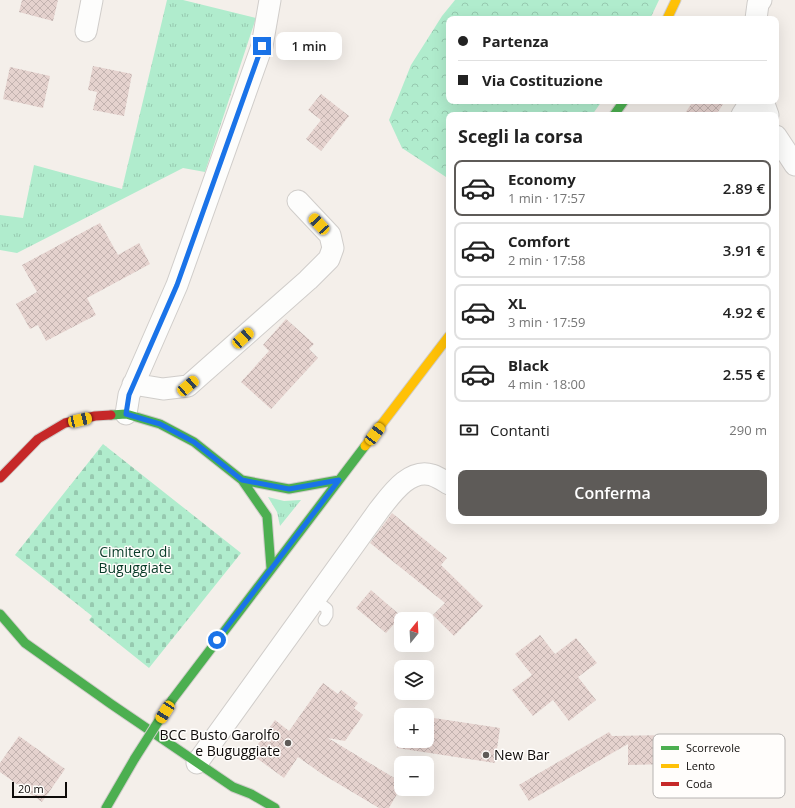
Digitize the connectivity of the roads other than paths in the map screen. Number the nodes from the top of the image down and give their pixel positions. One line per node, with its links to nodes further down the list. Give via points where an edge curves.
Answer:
1 (92, 0): 7 (street)
2 (270, 0): 12 (street, via 262,46 185,263)
3 (676, 0): 5 (main road)
4 (761, 0): 6 (street)
5 (669, 16)
6 (756, 16)
7 (86, 31)
8 (779, 141): 9 (street)
9 (795, 165)
10 (298, 201): 12 (street, via 330,235 333,248 329,259 188,386 163,389)
11 (446, 340): 16 (main road)
12 (133, 384): 13 (street)
13 (126, 414): 14 (main road, via 95,416 65,423 38,439); 15 (main road, via 160,424 194,442)
14 (0, 478)
15 (242, 480): 16 (main road, via 289,489); 18 (main road, via 267,516)
16 (339, 480): 18 (main road)
17 (446, 482): 19 (street, via 432,475 422,474 397,487)
18 (271, 568): 25 (main road, bridge, via 172,700)
19 (314, 599): 21 (lane, via 327,609); 22 (street, via 282,654 233,721)
20 (0, 614): 22 (main road, via 25,643)
21 (324, 620)
22 (197, 763): 23 (main road)
23 (233, 787): 24 (main road); 26 (main road)
24 (245, 803)
25 (106, 808)
26 (275, 808)

